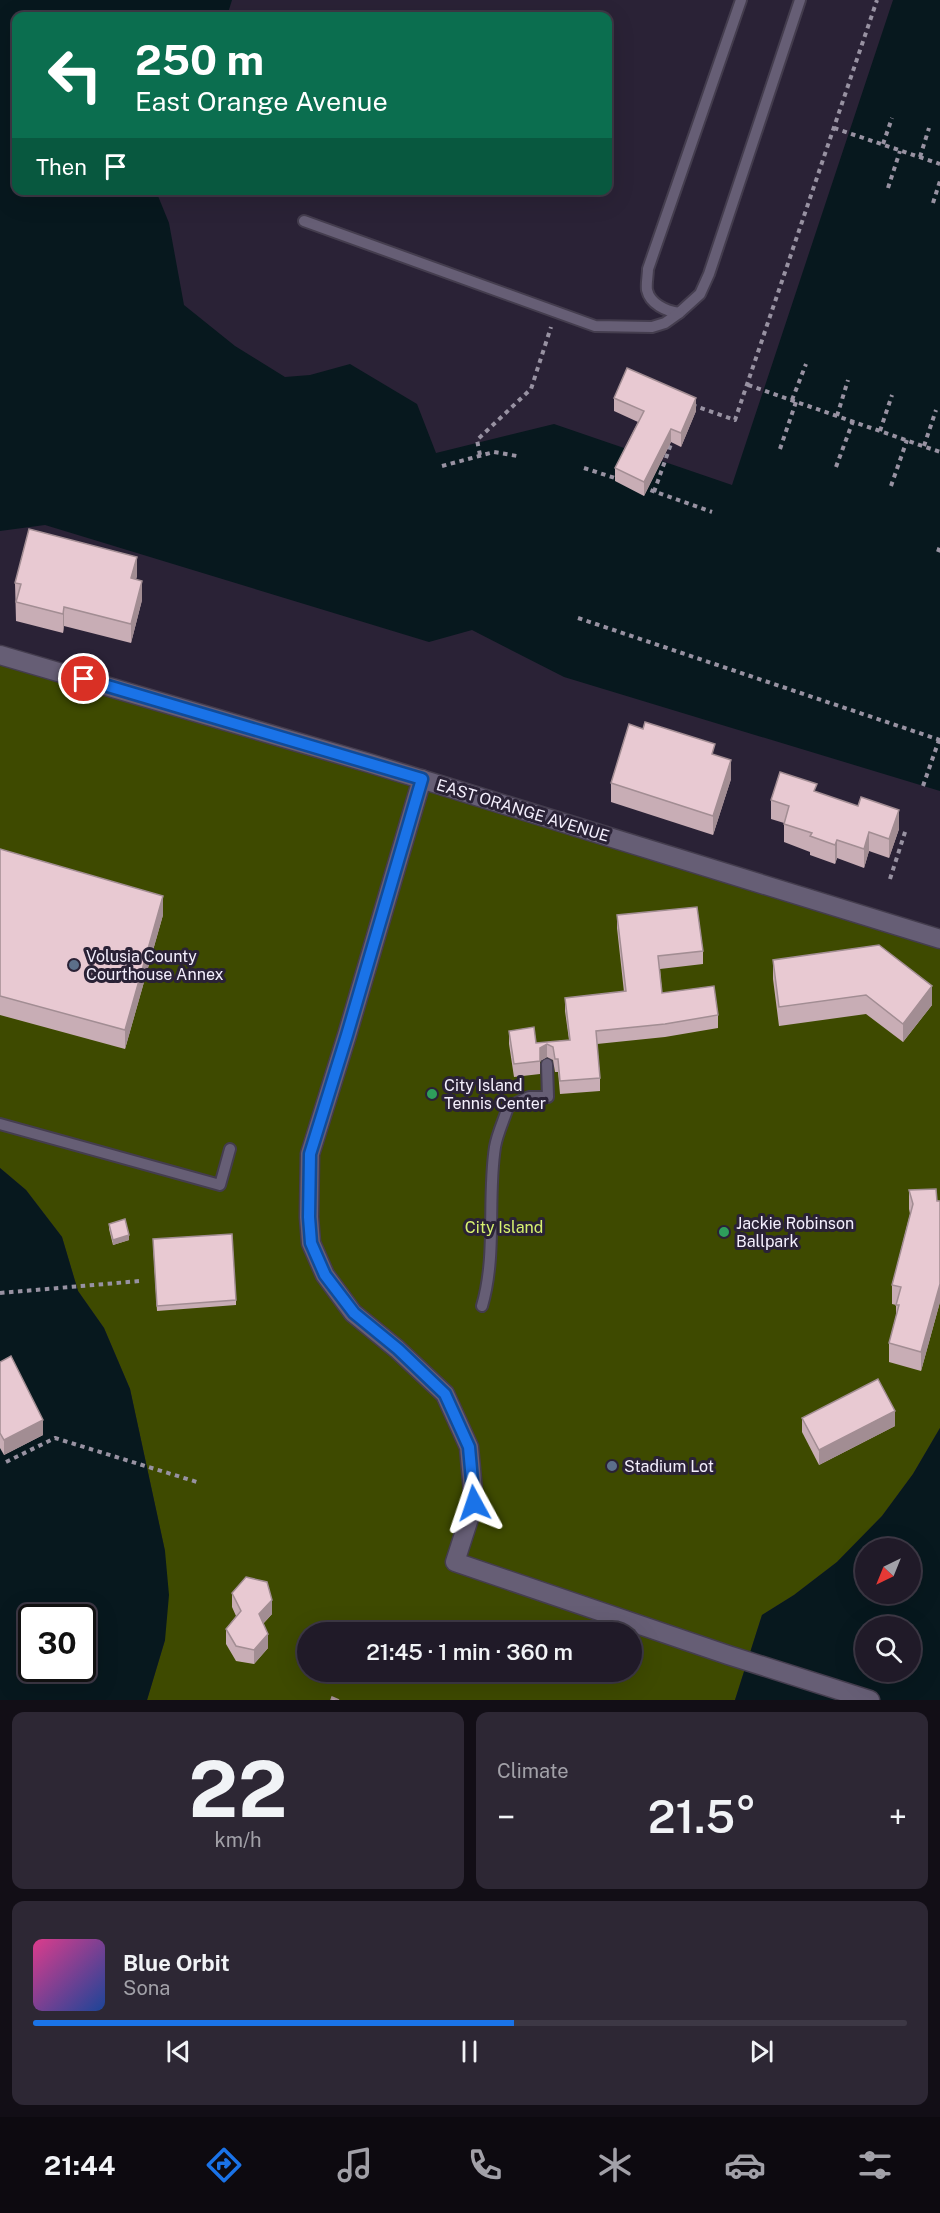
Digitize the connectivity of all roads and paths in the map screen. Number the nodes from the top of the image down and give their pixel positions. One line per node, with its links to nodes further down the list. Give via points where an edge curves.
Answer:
1 (741, 0): 16 (lane, via 648,269 647,290 652,298 660,306)
2 (800, 0): 16 (lane, via 709,274 700,294)
3 (877, 0): 5 (path)
4 (892, 118): 7 (path)
5 (834, 128): 7 (path); 19 (path)
6 (929, 128): 9 (path)
7 (883, 144): 8 (path)
8 (900, 151): 9 (path); 12 (path)
9 (920, 157): 10 (path)
10 (940, 164)
11 (940, 181): 13 (path)
12 (888, 188)
13 (933, 202)
14 (304, 221): 15 (lane)
15 (556, 312): 16 (lane, via 595,326 652,327); 32 (path, via 531,389 477,440)
16 (679, 313)
17 (806, 364): 21 (path)
18 (849, 381): 24 (path)
19 (748, 385): 21 (path); 22 (path, via 735,420)
20 (892, 395): 26 (path)
21 (794, 401): 24 (path); 30 (path)
22 (686, 403)
23 (936, 410): 29 (path)
24 (837, 416): 25 (path)
25 (853, 421): 26 (path); 35 (path)
26 (880, 431): 28 (path)
27 (675, 432): 40 (path)
28 (907, 440): 29 (path); 39 (path)
29 (924, 446): 31 (path)
30 (780, 449)
31 (940, 452)
32 (480, 455): 33 (path, via 494,452); 34 (path)
33 (517, 456)
34 (442, 466)
35 (836, 467)
36 (584, 468): 37 (path)
37 (624, 481)
38 (634, 485): 40 (path)
39 (891, 486)
40 (654, 492): 41 (path)
41 (712, 512)
42 (940, 546): 43 (path)
43 (938, 552)
44 (578, 618): 46 (path)
45 (0, 656): 47 (street, EAST ORANGE AVENUE)
46 (940, 740): 48 (path)
47 (422, 779): 51 (street, EAST ORANGE AVENUE); 60 (street, via 310,1154 309,1217 311,1243 325,1275 354,1313 445,1394 469,1447 474,1503 455,1562)
48 (923, 786)
49 (906, 829): 50 (path)
50 (890, 879)
51 (940, 939)
52 (547, 1064): 57 (lane, via 548,1097 529,1096 508,1107 495,1146 490,1250)
53 (0, 1124): 54 (lane, via 220,1185)
54 (230, 1149)
55 (140, 1281): 56 (path)
56 (0, 1293)
57 (482, 1306)
58 (6, 1462): 59 (path, via 55,1438)
59 (197, 1482)
60 (870, 1700)

